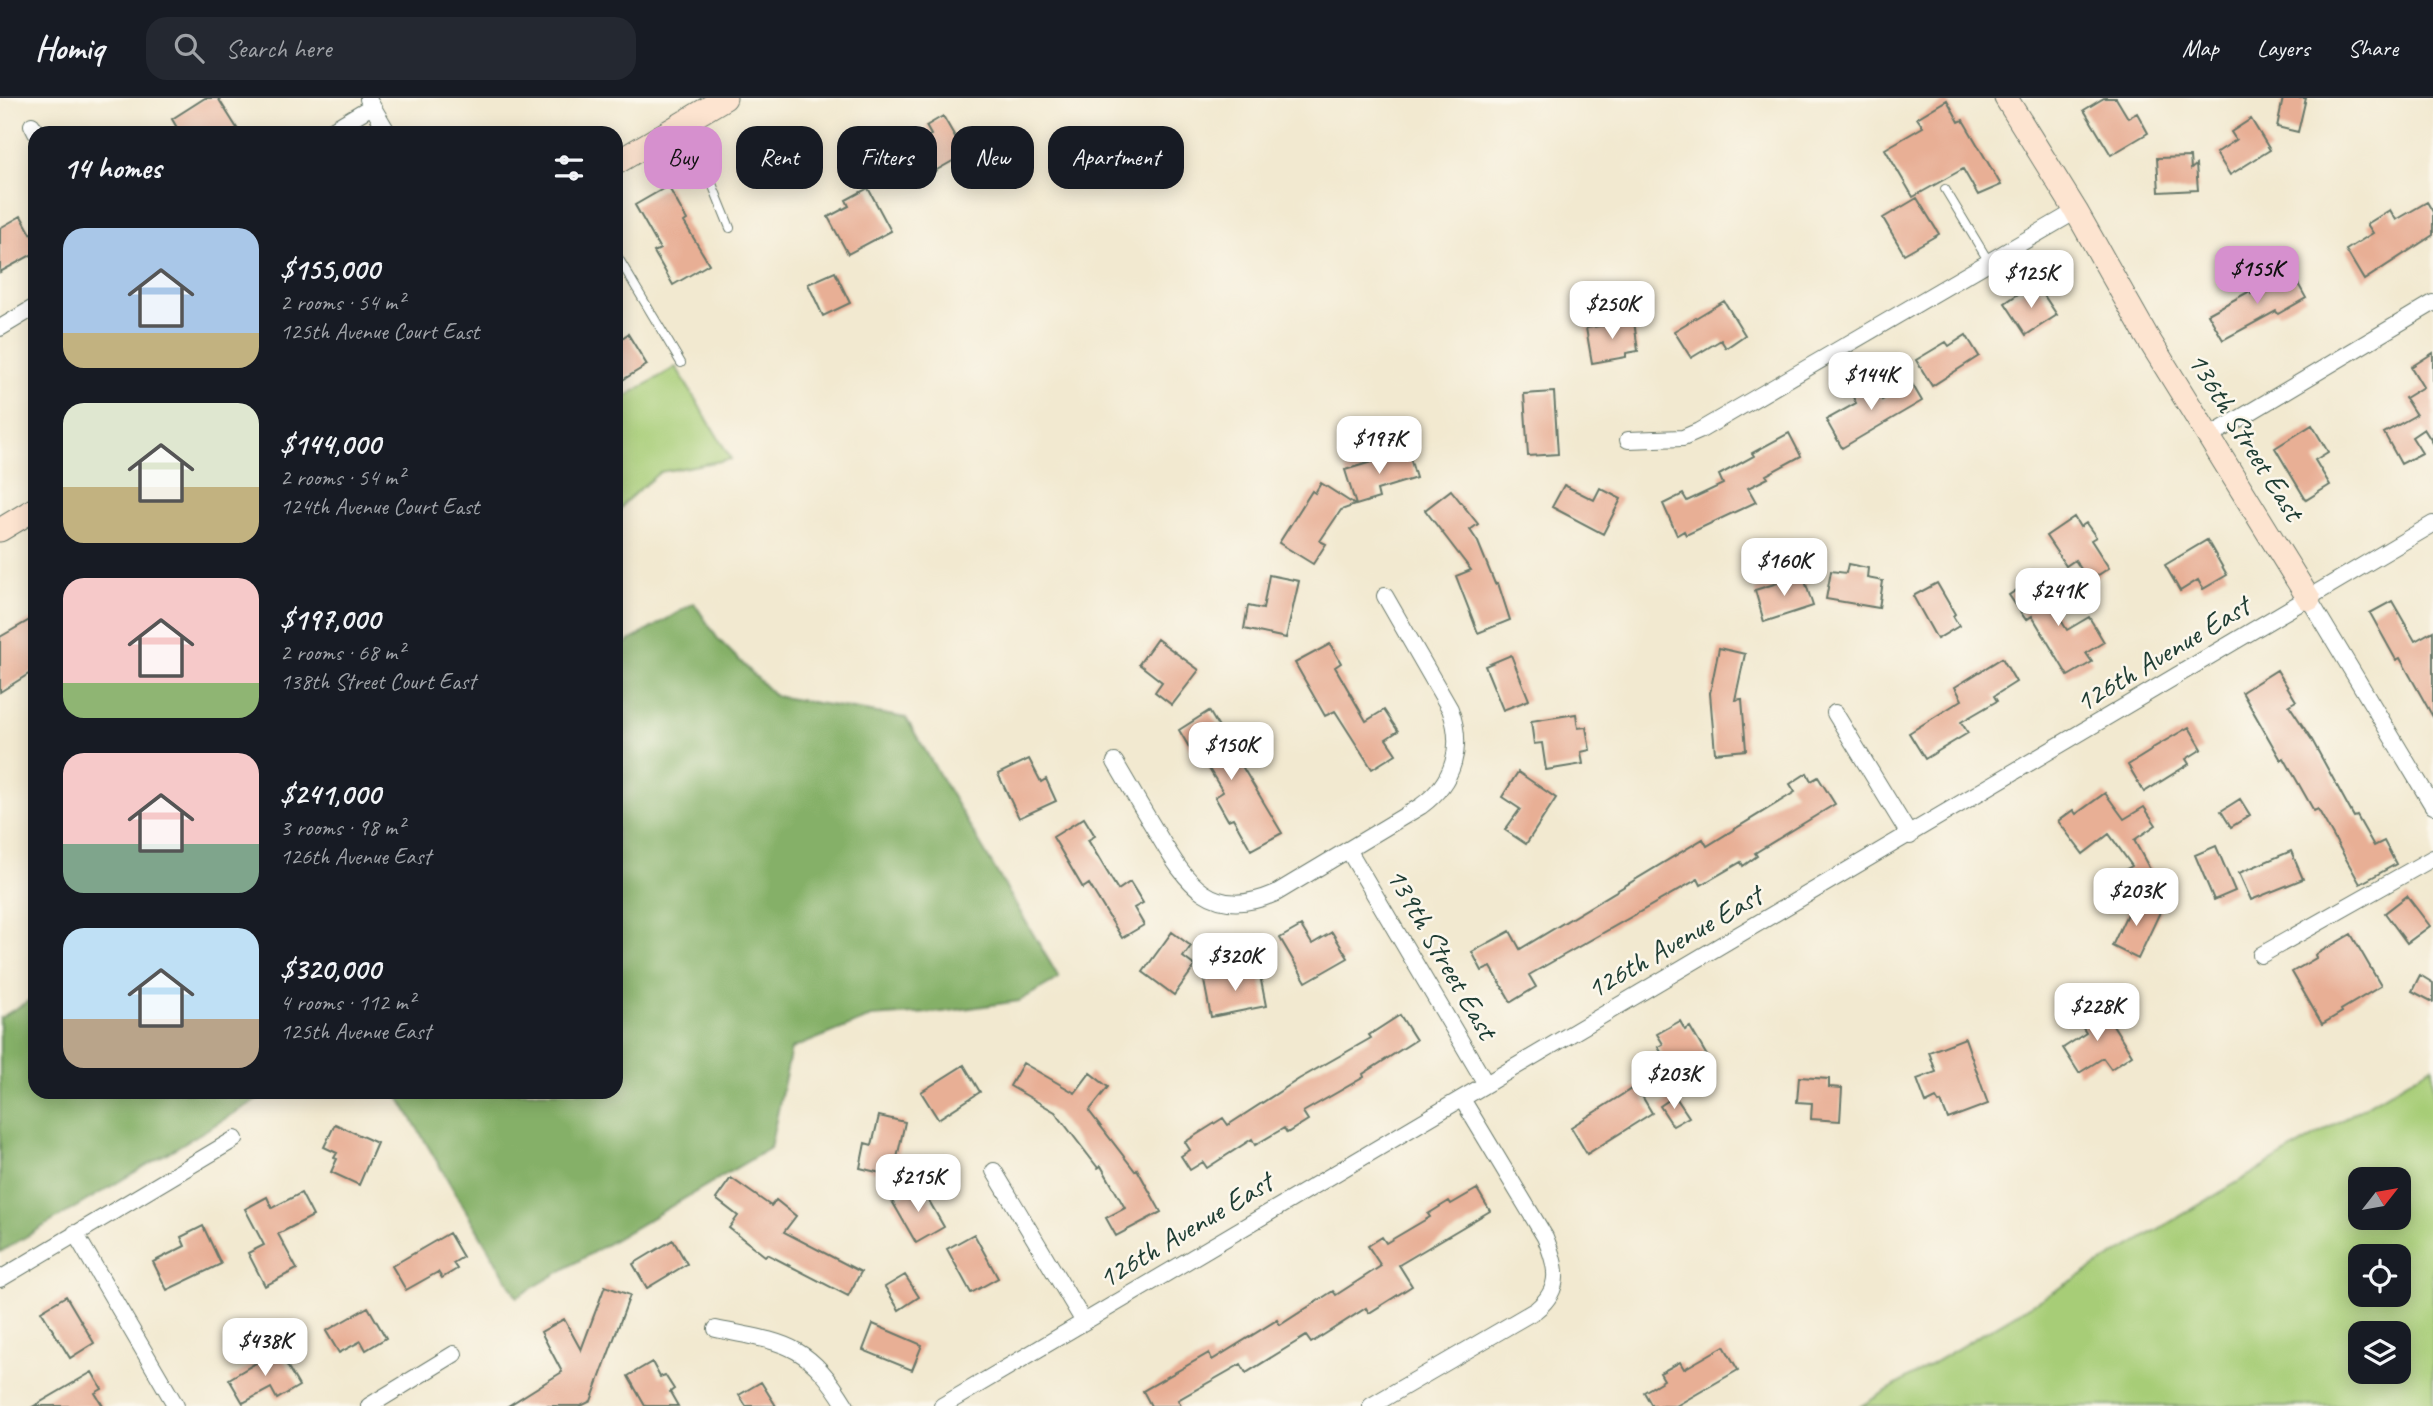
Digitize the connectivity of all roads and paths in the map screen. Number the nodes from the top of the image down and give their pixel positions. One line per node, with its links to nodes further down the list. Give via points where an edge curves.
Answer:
1 (725, 98): 4 (street)
2 (2006, 98): 9 (street, 136th Street East)
3 (369, 102): 5 (street); 6 (street)
4 (682, 124): 7 (street); 10 (lane)
5 (336, 126)
6 (384, 126)
7 (623, 159)
8 (1945, 189): 11 (lane)
9 (2076, 211): 11 (street); 17 (street, 136th Street East)
10 (730, 228)
11 (1989, 262): 18 (street, via 1699,431 1683,438)
12 (623, 266): 16 (lane)
13 (2433, 303): 17 (street)
14 (28, 311): 15 (street)
15 (0, 328)
16 (681, 363)
17 (2210, 436): 23 (street, 136th Street East)
18 (1628, 440)
19 (28, 513): 21 (street)
20 (2433, 524): 23 (street, 126th Avenue East)
21 (0, 530)
22 (1385, 596): 28 (street, via 1450,709 1456,730 1455,760 1441,789 1422,806)
23 (2309, 599): 26 (street, 136th Street East); 27 (street, 126th Avenue East)
24 (1835, 713): 27 (street)
25 (1115, 762): 28 (street, via 1176,866 1196,888 1218,900 1256,902)
26 (2433, 806)
27 (1910, 836): 31 (street, 126th Avenue East)
28 (1349, 850): 31 (street, 139th Street East)
29 (2433, 858): 30 (street)
30 (2262, 955)
31 (1486, 1084): 32 (street, 126th Avenue East)
32 (1461, 1099): 37 (street, 126th Avenue East); 44 (street, via 1545,1237 1555,1261 1553,1285 1536,1310)
33 (235, 1139): 35 (street)
34 (994, 1171): 37 (street)
35 (75, 1233): 36 (street); 40 (street)
36 (0, 1279)
37 (1084, 1322): 43 (street, 126th Avenue East)
38 (716, 1329): 42 (street, via 788,1345 820,1368)
39 (454, 1354): 41 (street)
40 (176, 1406)
41 (369, 1406)
42 (846, 1406)
43 (942, 1406)
44 (1371, 1406)

